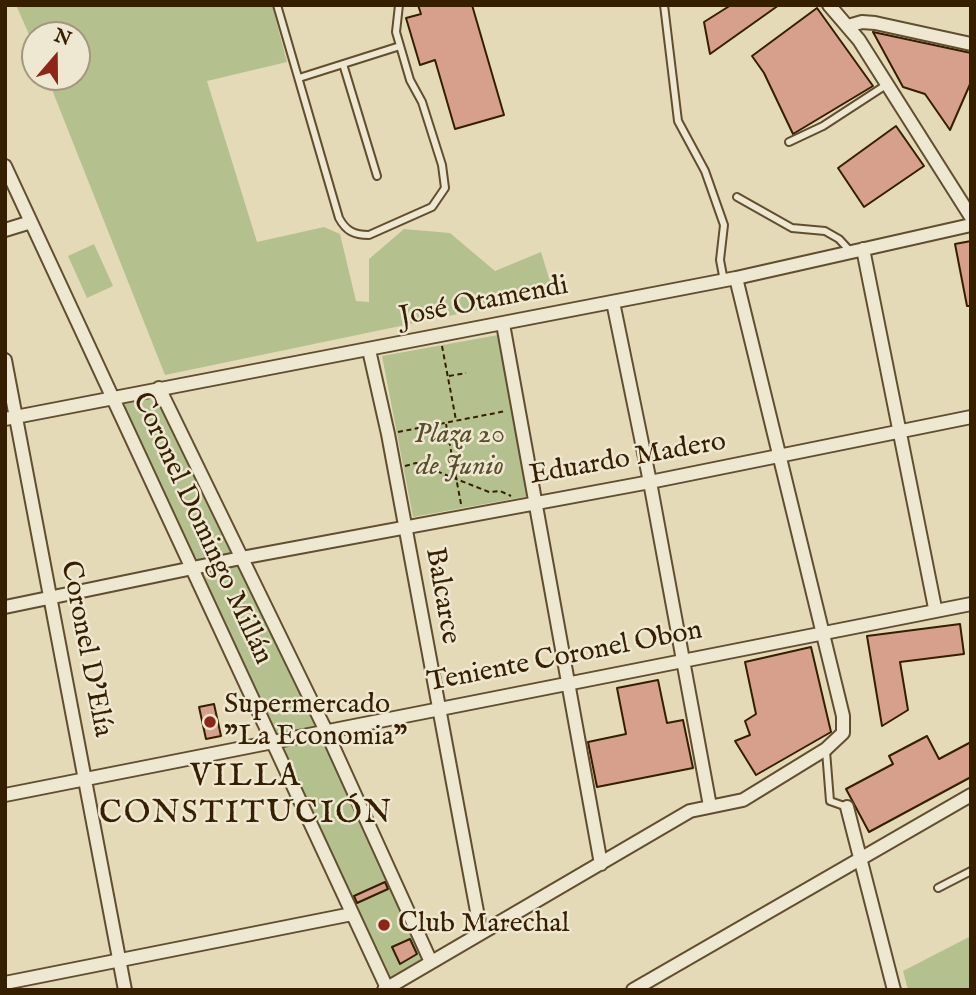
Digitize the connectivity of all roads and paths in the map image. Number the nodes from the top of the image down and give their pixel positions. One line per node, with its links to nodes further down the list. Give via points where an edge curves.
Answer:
1 (277, 5): 9 (lane)
2 (399, 5): 7 (lane, via 396,32)
3 (664, 5): 20 (lane, via 678,121 705,172 724,225 720,260)
4 (829, 5): 5 (street)
5 (848, 26): 6 (street, via 875,23); 10 (street)
6 (971, 44)
7 (400, 46): 8 (lane); 9 (lane, via 426,114 445,188 432,207 369,235 349,232 339,218)
8 (343, 64): 9 (lane); 13 (lane)
9 (299, 78)
10 (887, 85): 11 (lane); 15 (street)
11 (789, 142)
12 (5, 166): 16 (street, Coronel Domingo Millán)
13 (377, 176)
14 (737, 197): 19 (lane, via 792,228 825,230)
15 (971, 217)
16 (31, 222): 18 (street); 29 (street, Coronel Domingo Millán)
17 (971, 225): 19 (street, José Otamendi)
18 (5, 230)
19 (857, 251): 20 (street, José Otamendi); 35 (street)
20 (730, 279): 21 (street, José Otamendi); 37 (street)
21 (613, 302): 22 (street, José Otamendi); 40 (street)
22 (503, 324): 23 (street, José Otamendi); 30 (street)
23 (441, 337): 24 (street, José Otamendi); 27 (path)
24 (369, 350): 28 (street, José Otamendi); 36 (street, Balcarce)
25 (5, 360): 32 (street, Coronel D'Elía)
26 (466, 373): 27 (path)
27 (448, 376): 33 (path)
28 (159, 388): 29 (street, José Otamendi); 44 (street, Coronel Domingo Millán)
29 (113, 398): 32 (street, José Otamendi); 45 (street, Coronel Domingo Millán)
30 (517, 409): 33 (path); 41 (street)
31 (971, 417): 35 (street, Eduardo Madero)
32 (11, 418): 46 (street, Coronel D'Elía)
33 (456, 421): 34 (path)
34 (445, 423): 36 (path); 39 (path)
35 (900, 431): 37 (street, Eduardo Madero); 49 (street)
36 (388, 434): 38 (street, Balcarce)
37 (778, 457): 40 (street, Eduardo Madero); 50 (street)
38 (393, 468): 39 (path, via 416,463); 43 (street, Balcarce)
39 (456, 478): 41 (path); 42 (path)
40 (650, 482): 41 (street, Eduardo Madero); 51 (street)
41 (530, 502): 42 (street, Eduardo Madero); 52 (street)
42 (463, 515): 43 (street, Eduardo Madero)
43 (404, 529): 44 (street, Eduardo Madero); 53 (street, Balcarce)
44 (241, 558): 45 (street, Eduardo Madero); 54 (street, Coronel Domingo Millán)
45 (193, 569): 46 (street, Eduardo Madero); 55 (street, Coronel Domingo Millán)
46 (50, 599): 48 (street, Eduardo Madero); 57 (street, Coronel D'Elía)
47 (971, 604): 49 (street, Teniente Coronel Obon)
48 (5, 607)
49 (936, 608): 50 (street, Teniente Coronel Obon)
50 (822, 631): 51 (street, Teniente Coronel Obon); 56 (street, via 844,726 838,740)
51 (684, 659): 52 (street, Teniente Coronel Obon); 60 (street)
52 (566, 682): 53 (street, Teniente Coronel Obon); 63 (street)
53 (437, 708): 54 (street, Teniente Coronel Obon); 67 (street, Balcarce)
54 (326, 731): 55 (street, Teniente Coronel Obon); 69 (street, Coronel Domingo Millán)
55 (273, 743): 57 (street, Teniente Coronel Obon); 66 (street, Coronel Domingo Millán)
56 (826, 749): 60 (street, via 736,804); 61 (lane, via 830,801)
57 (86, 780): 58 (street, Teniente Coronel Obon); 68 (street, Coronel D'Elía)
58 (5, 795)
59 (971, 795): 62 (street)
60 (710, 806): 63 (street, via 690,811)
61 (847, 807): 62 (street)
62 (860, 859): 71 (street); 75 (street)
63 (601, 864): 67 (street)
64 (971, 871): 65 (lane)
65 (938, 888)
66 (352, 914): 68 (street); 72 (street, Coronel Domingo Millán)
67 (481, 933): 69 (street)
68 (119, 961): 70 (street); 73 (street, Coronel D'Elía)
69 (431, 962): 72 (street)
70 (5, 983)
71 (650, 985): 74 (street)
72 (386, 989)
73 (125, 990)
74 (633, 990)
75 (894, 990)

